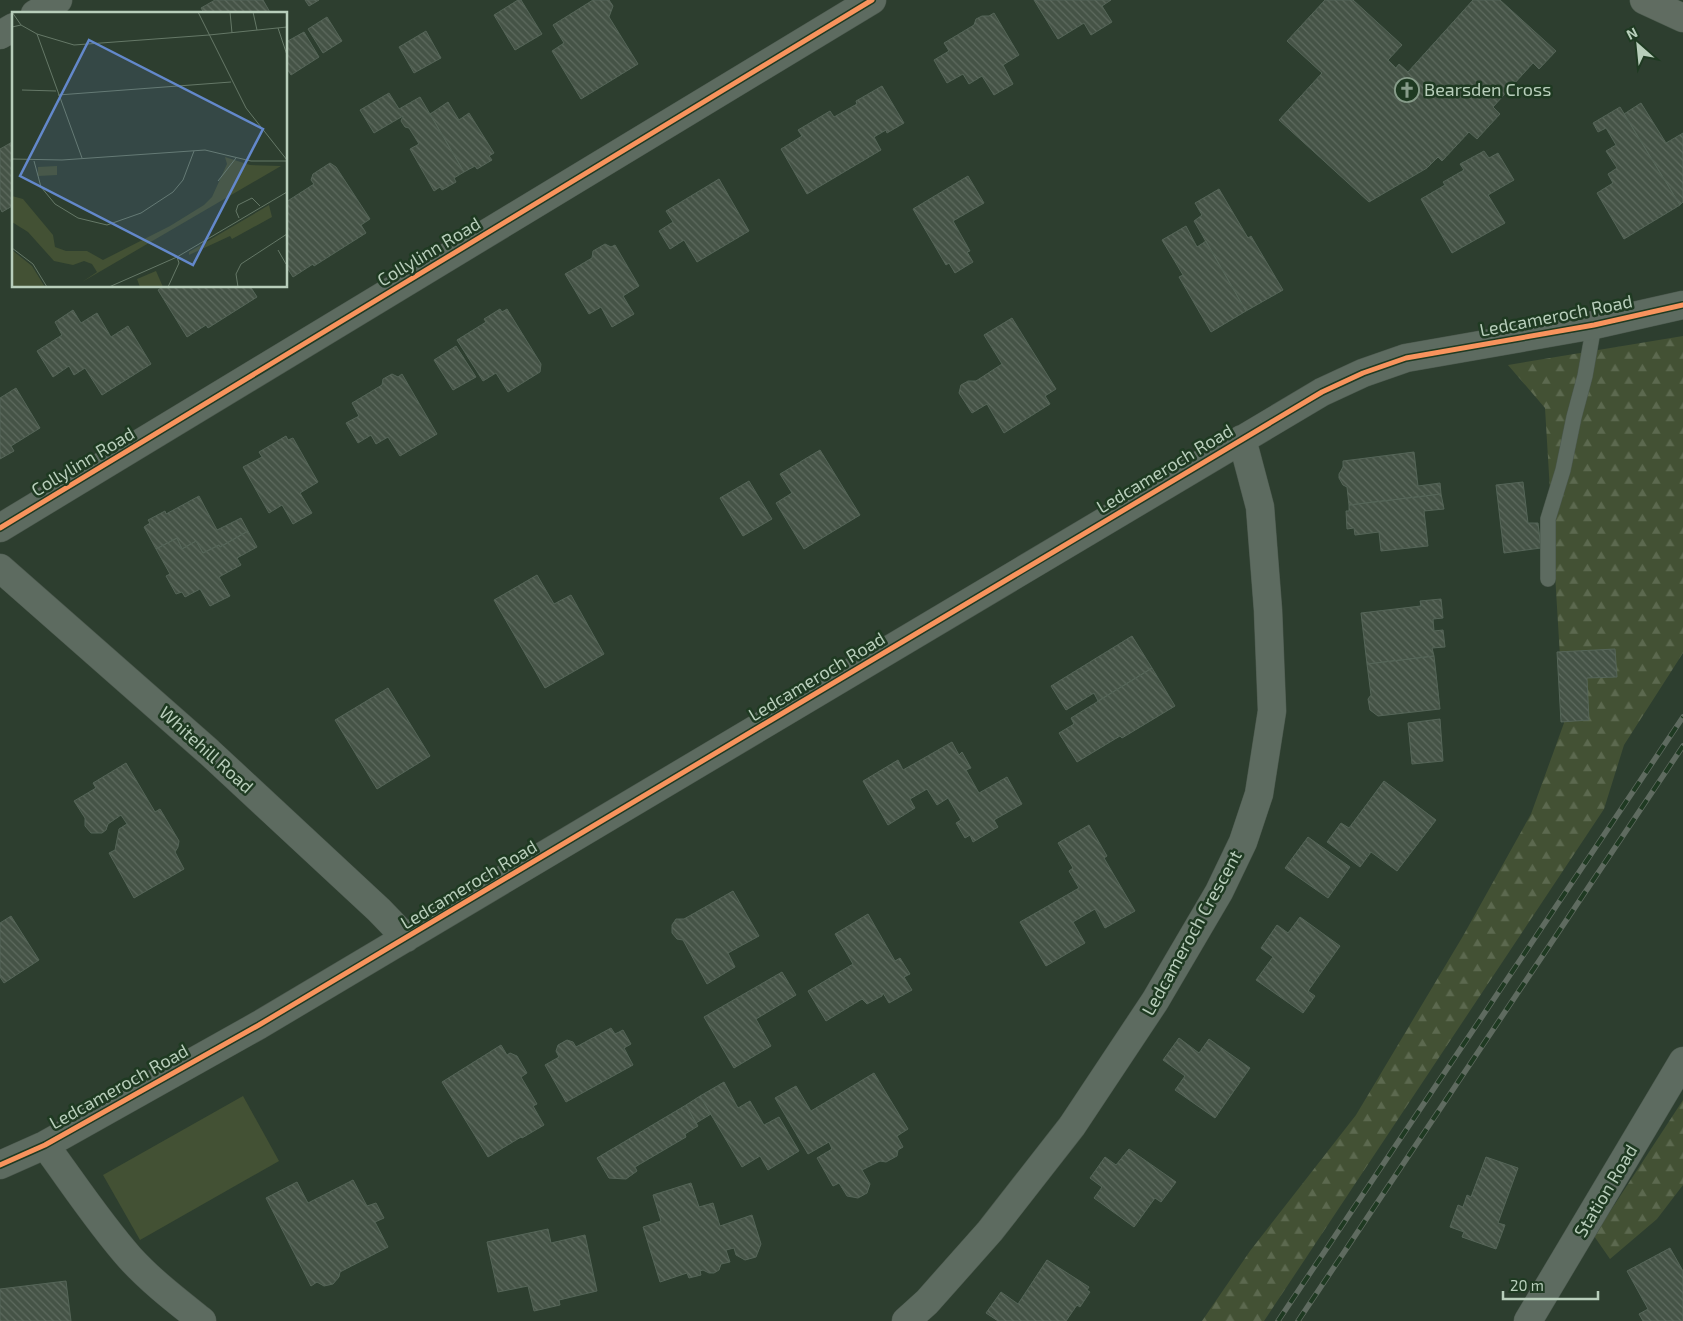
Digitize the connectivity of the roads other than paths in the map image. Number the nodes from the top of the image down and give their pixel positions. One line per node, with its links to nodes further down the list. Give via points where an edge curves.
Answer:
1 (58, 0): 4 (street)
2 (872, 0): 11 (street, Collylinn Road)
3 (1644, 0): 5 (main road)
4 (38, 12)
5 (1683, 18)
6 (12, 28): 7 (street)
7 (0, 35)
8 (1683, 306): 9 (street, Ledcameroch Road)
9 (1594, 325): 10 (street, Ledcameroch Road, via 1406,358 1362,373 1322,392); 13 (lane, via 1563,470 1548,519)
10 (1242, 439): 14 (street, Ledcameroch Road); 19 (street, Ledcameroch Crescent, via 1260,507 1272,711 1259,794 1243,842 1219,892 1155,1002 1072,1126 990,1231)
11 (0, 528)
12 (0, 568): 14 (street, Whitehill Road, via 209,752)
13 (1548, 579)
14 (406, 938): 16 (street, Ledcameroch Road)
15 (1683, 1061): 20 (street, Station Road)
16 (45, 1145): 17 (street, Ledcameroch Road); 18 (street, via 131,1258 164,1292)
17 (0, 1165)
18 (202, 1321)
19 (906, 1321)
20 (1528, 1321)

